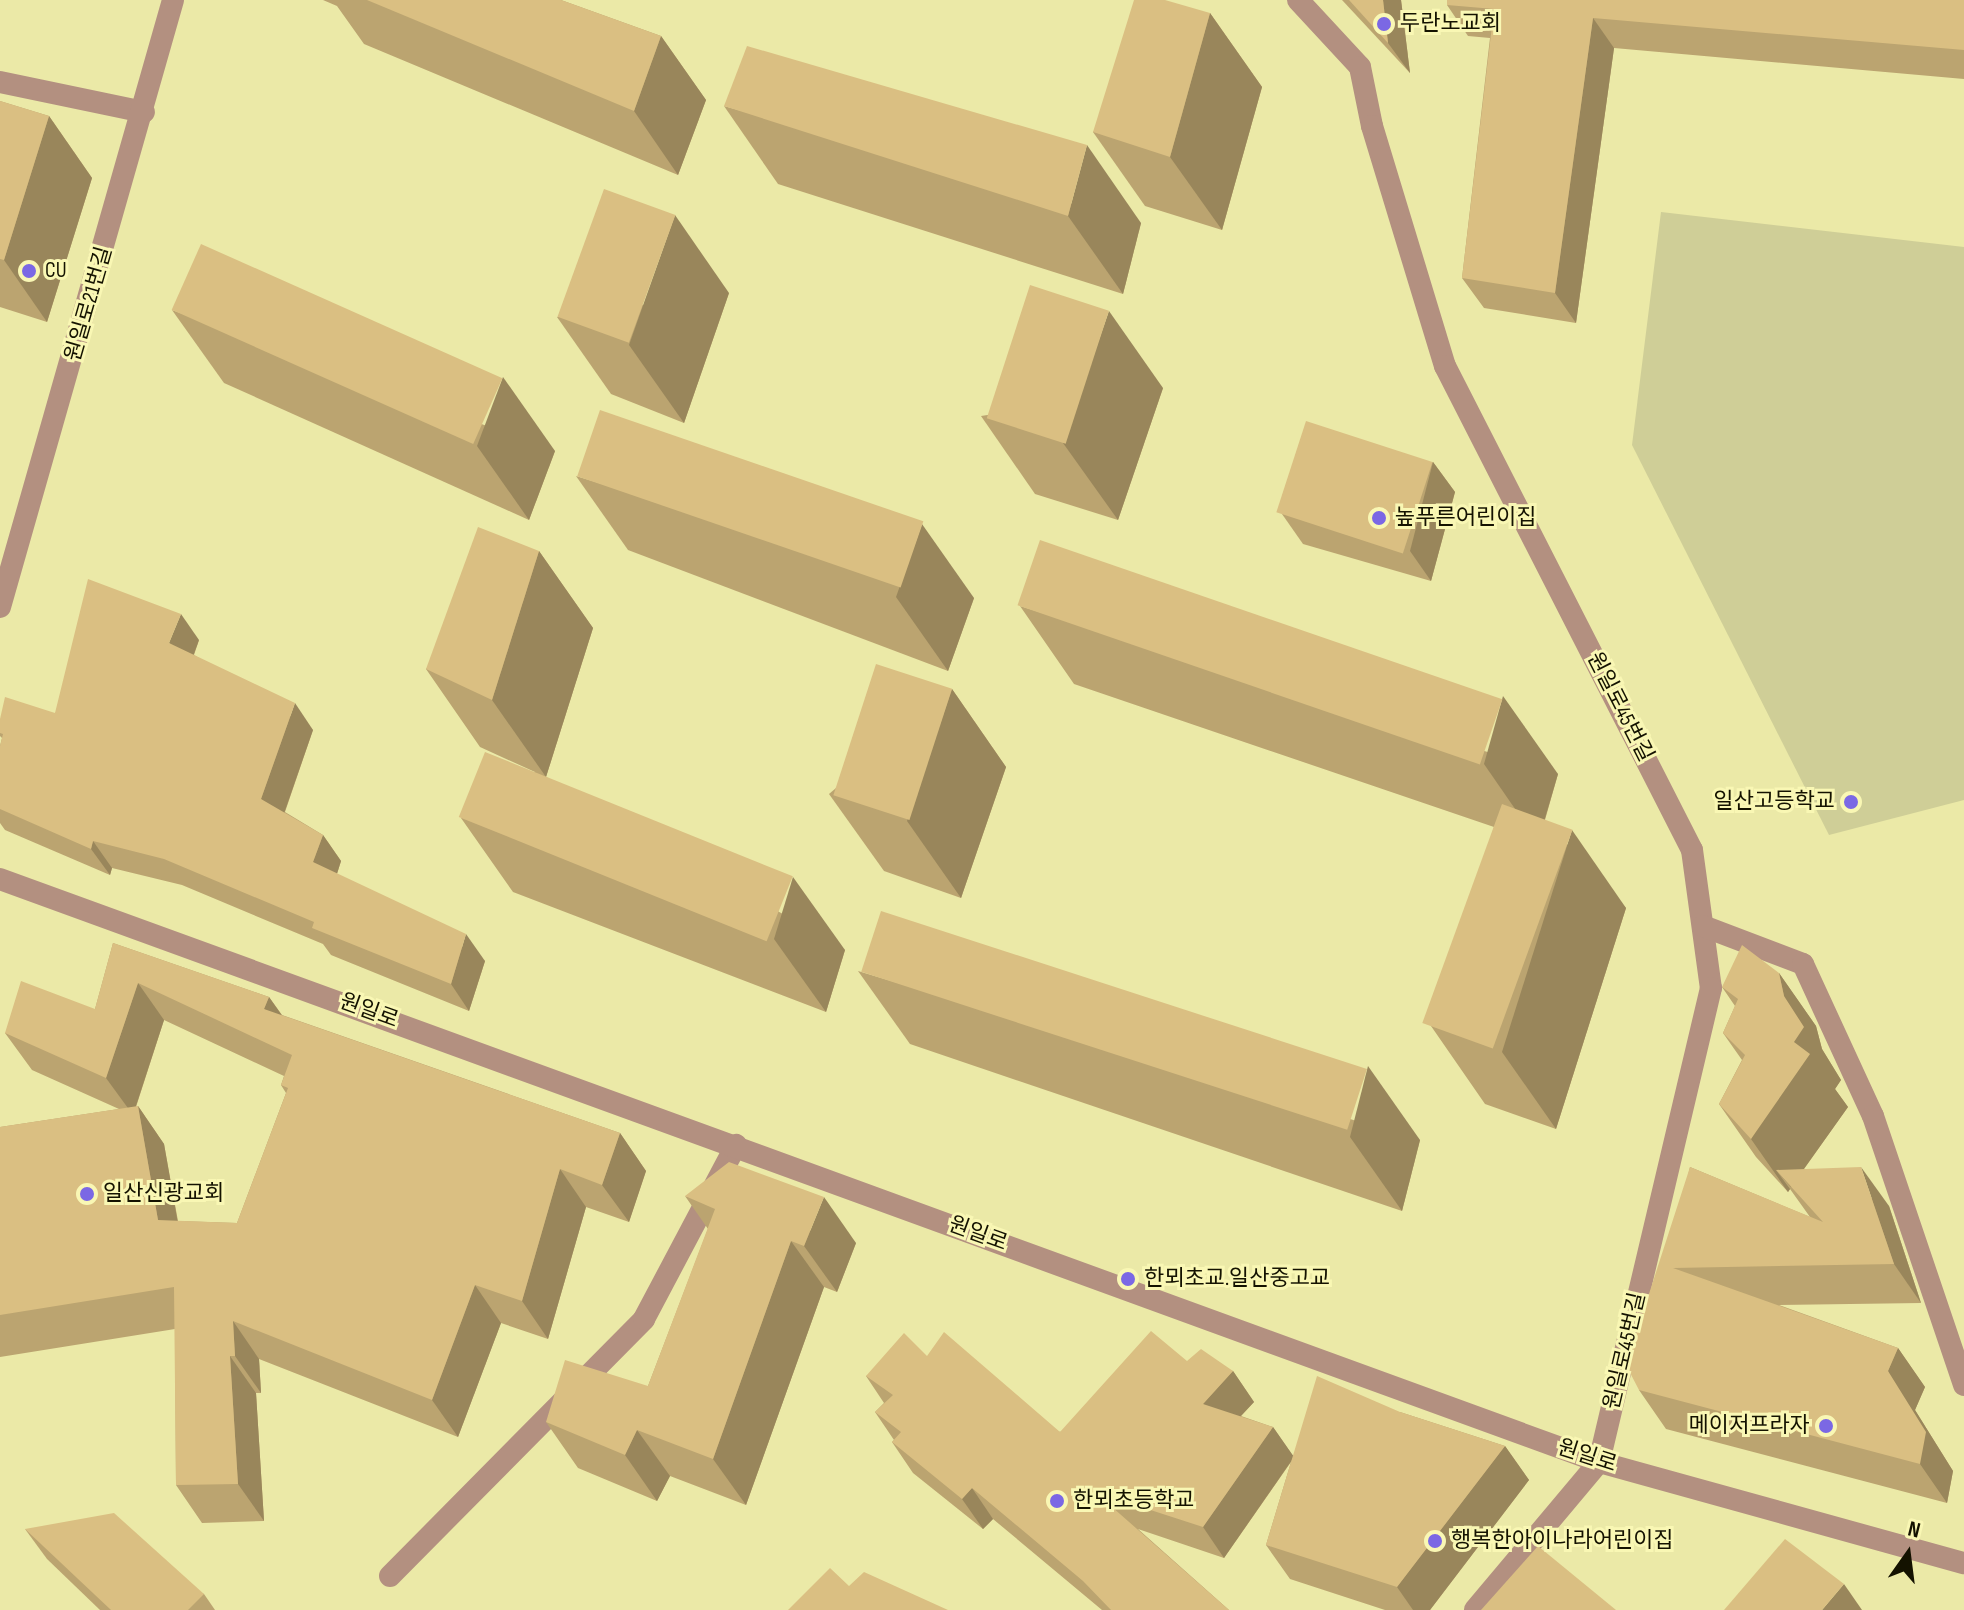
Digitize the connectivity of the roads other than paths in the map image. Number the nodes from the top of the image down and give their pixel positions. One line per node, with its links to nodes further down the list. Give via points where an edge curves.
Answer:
1 (173, 0): 4 (street, 원일로21번길)
2 (1298, 0): 7 (street, 원일로45번길, via 1327,25 1360,67 1372,126 1445,366 1692,850)
3 (0, 82): 4 (street)
4 (144, 112): 5 (street, 원일로21번길)
5 (0, 607)
6 (0, 879): 8 (street, 원일로)
7 (1703, 926): 9 (street, via 1803,964 1873,1116); 10 (street, 원일로45번길, via 1711,988)
8 (736, 1145): 10 (street, 원일로); 12 (street, via 644,1319)
9 (1964, 1385)
10 (1599, 1462): 11 (street, 원일로); 13 (street)
11 (1964, 1563)
12 (390, 1576)
13 (1475, 1610)

